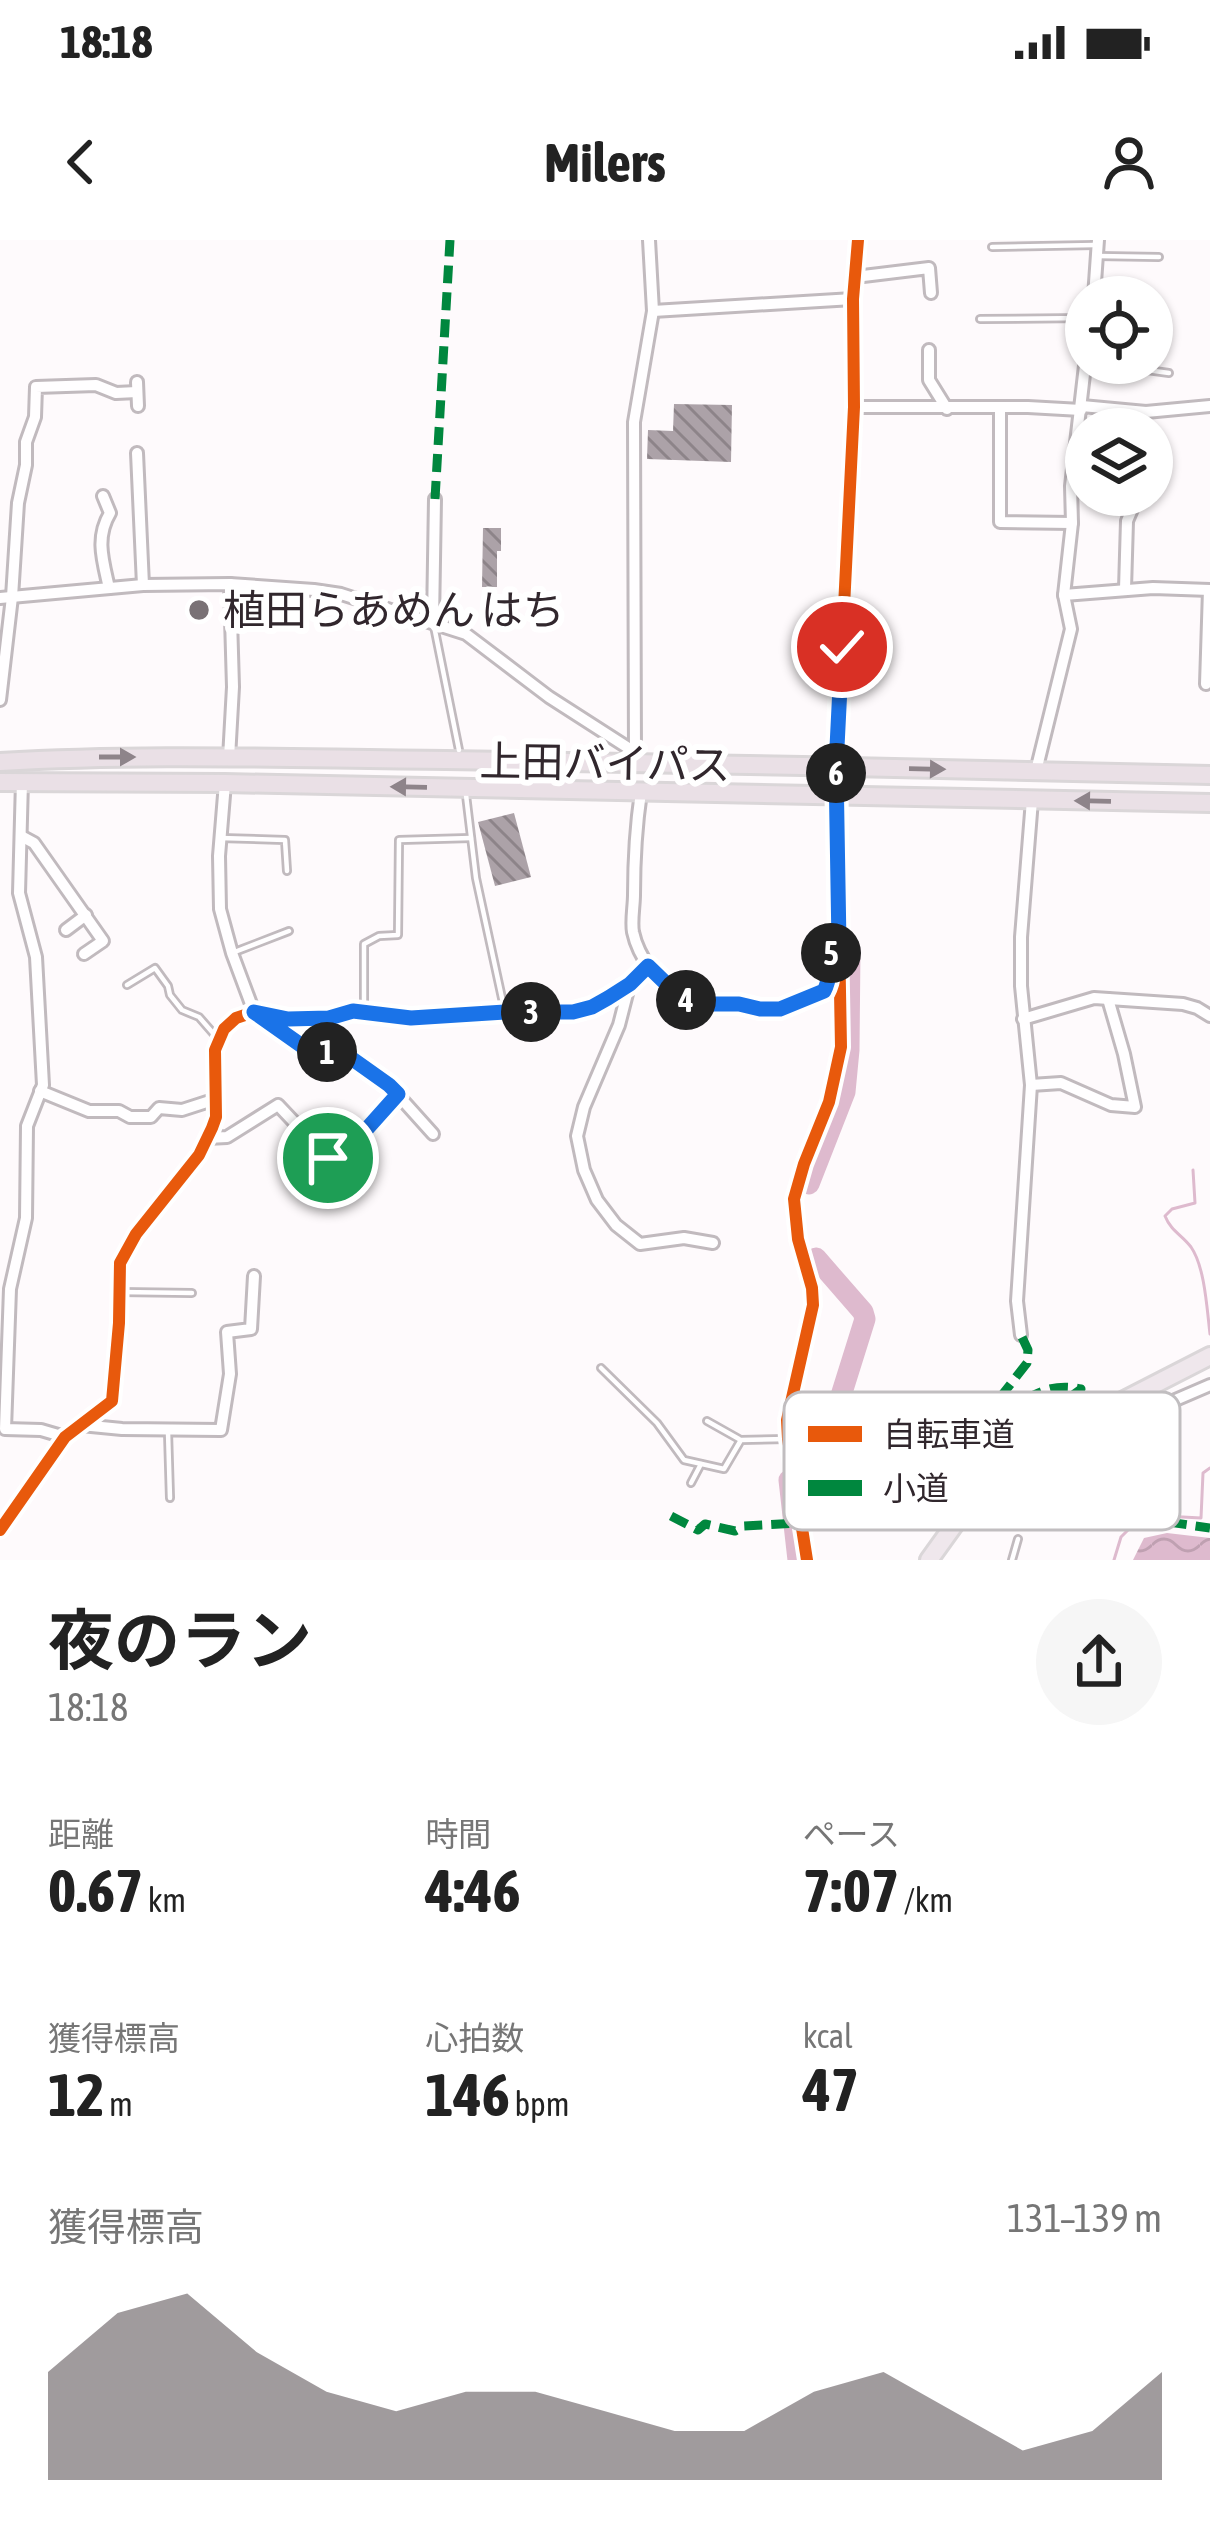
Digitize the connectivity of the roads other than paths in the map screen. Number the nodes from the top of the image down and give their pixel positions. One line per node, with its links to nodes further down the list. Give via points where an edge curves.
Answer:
1 (649, 240): 9 (street)
2 (858, 240): 6 (street)
3 (992, 247): 4 (lane)
4 (1097, 247): 5 (lane)
5 (1159, 257)
6 (855, 277): 7 (street, via 929,268); 8 (street)
7 (931, 293)
8 (853, 299): 9 (street); 16 (street)
9 (653, 311): 39 (street, via 634,422)
10 (1065, 318): 11 (lane)
11 (980, 319)
12 (929, 350): 19 (street, via 929,380)
13 (1084, 384): 18 (street)
14 (137, 393): 33 (street, via 35,387)
15 (1210, 406): 20 (street)
16 (854, 407): 19 (street); 41 (street)
17 (1000, 407): 18 (street); 19 (street); 26 (street, via 1000,522)
18 (1081, 408)
19 (947, 409)
20 (1173, 409)
21 (137, 453): 28 (street)
22 (103, 496): 29 (street, via 110,513 100,549)
23 (435, 499): 34 (street)
24 (1072, 516): 26 (street)
25 (1129, 516): 30 (street)
26 (1072, 523): 32 (street)
27 (230, 584): 28 (street); 34 (street, via 341,594); 40 (street)
28 (143, 585): 29 (street)
29 (109, 588): 33 (street)
30 (1125, 589): 31 (street); 32 (street)
31 (1209, 590): 35 (street)
32 (1064, 595): 42 (street, via 1071,629)
33 (6, 598): 36 (street)
34 (433, 621): 37 (lane); 39 (street, via 466,634)
35 (1206, 684)
36 (0, 700)
37 (459, 750)
38 (1, 756): 40 (highway, 上田バイパス, one-way to 40)
39 (635, 757): 40 (highway, 上田バイパス); 41 (highway, 上田バイパス)
40 (229, 758)
41 (836, 767): 42 (highway, 上田バイパス, one-way to 42); 49 (street)
42 (1036, 771): 43 (highway, 上田バイパス)
43 (1210, 775)
44 (22, 781): 45 (highway, 上田バイパス); 46 (highway, 上田バイパス); 52 (street)
45 (0, 782)
46 (225, 783): 47 (highway, 上田バイパス, one-way to 46); 53 (street)
47 (641, 792): 49 (highway, 上田バイパス); 62 (street, via 633,933)
48 (466, 795): 54 (lane)
49 (836, 795): 50 (highway, 上田バイパス); 59 (street)
50 (1032, 800): 51 (highway, 上田バイパス, one-way to 50); 70 (street)
51 (1210, 803)
52 (21, 836): 56 (street); 73 (street, via 19,893 36,957)
53 (220, 838): 55 (lane, via 285,840); 60 (street, via 220,909)
54 (471, 838): 67 (lane, via 400,840 398,935 364,944); 68 (lane)
55 (287, 871)
56 (86, 916): 57 (street); 61 (street, via 103,941)
57 (65, 930)
58 (289, 931): 60 (lane)
59 (839, 944): 62 (street, via 824,991 780,1009 682,999); 87 (street, via 838,1065 794,1199 814,1305)
60 (232, 953): 66 (street)
61 (84, 954)
62 (648, 966): 63 (street)
63 (630, 984): 68 (street, via 573,1012); 78 (street, via 584,1107 584,1170 616,1226 640,1244)
64 (128, 985): 71 (lane, via 155,968 182,1010)
65 (1108, 999): 69 (street, via 1183,1004); 70 (street); 72 (street, via 1135,1107 1061,1083)
66 (254, 1012): 67 (street, via 288,1019); 71 (street, via 236,1018); 74 (street, via 305,1048 351,1058)
67 (364, 1012): 68 (street)
68 (505, 1012)
69 (1210, 1016)
70 (1023, 1019): 72 (street)
71 (220, 1042): 75 (street)
72 (1031, 1085): 82 (street)
73 (40, 1091): 75 (street, via 88,1112 130,1117); 86 (street, via 27,1126 26,1218 10,1289)
74 (398, 1094): 76 (street); 77 (street, via 339,1160 278,1105 227,1137)
75 (216, 1099): 77 (street)
76 (433, 1134)
77 (207, 1138): 80 (street, via 120,1262)
78 (713, 1243)
79 (254, 1276): 93 (street, via 251,1329 227,1332 221,1430)
80 (120, 1292): 81 (lane); 91 (street, via 112,1400)
81 (192, 1293)
82 (1021, 1335)
83 (1210, 1356): 88 (main road)
84 (601, 1368): 97 (lane, via 683,1460)
85 (1210, 1384): 89 (street)
86 (3, 1386): 92 (street)
87 (793, 1392)
88 (1140, 1392)
89 (1180, 1396)
90 (707, 1421): 96 (lane)
91 (81, 1425): 93 (street); 94 (street)
92 (2, 1429): 94 (street)
93 (168, 1430): 99 (lane)
94 (65, 1437): 100 (street)
95 (784, 1439): 96 (lane)
96 (741, 1440): 97 (lane, via 724,1469)
97 (701, 1464): 98 (lane)
98 (692, 1484)
99 (170, 1498)
100 (0, 1530)
101 (802, 1530): 104 (street)
102 (950, 1530): 105 (main road)
103 (1018, 1539): 106 (lane)
104 (807, 1560)
105 (929, 1560)
106 (1012, 1560)

